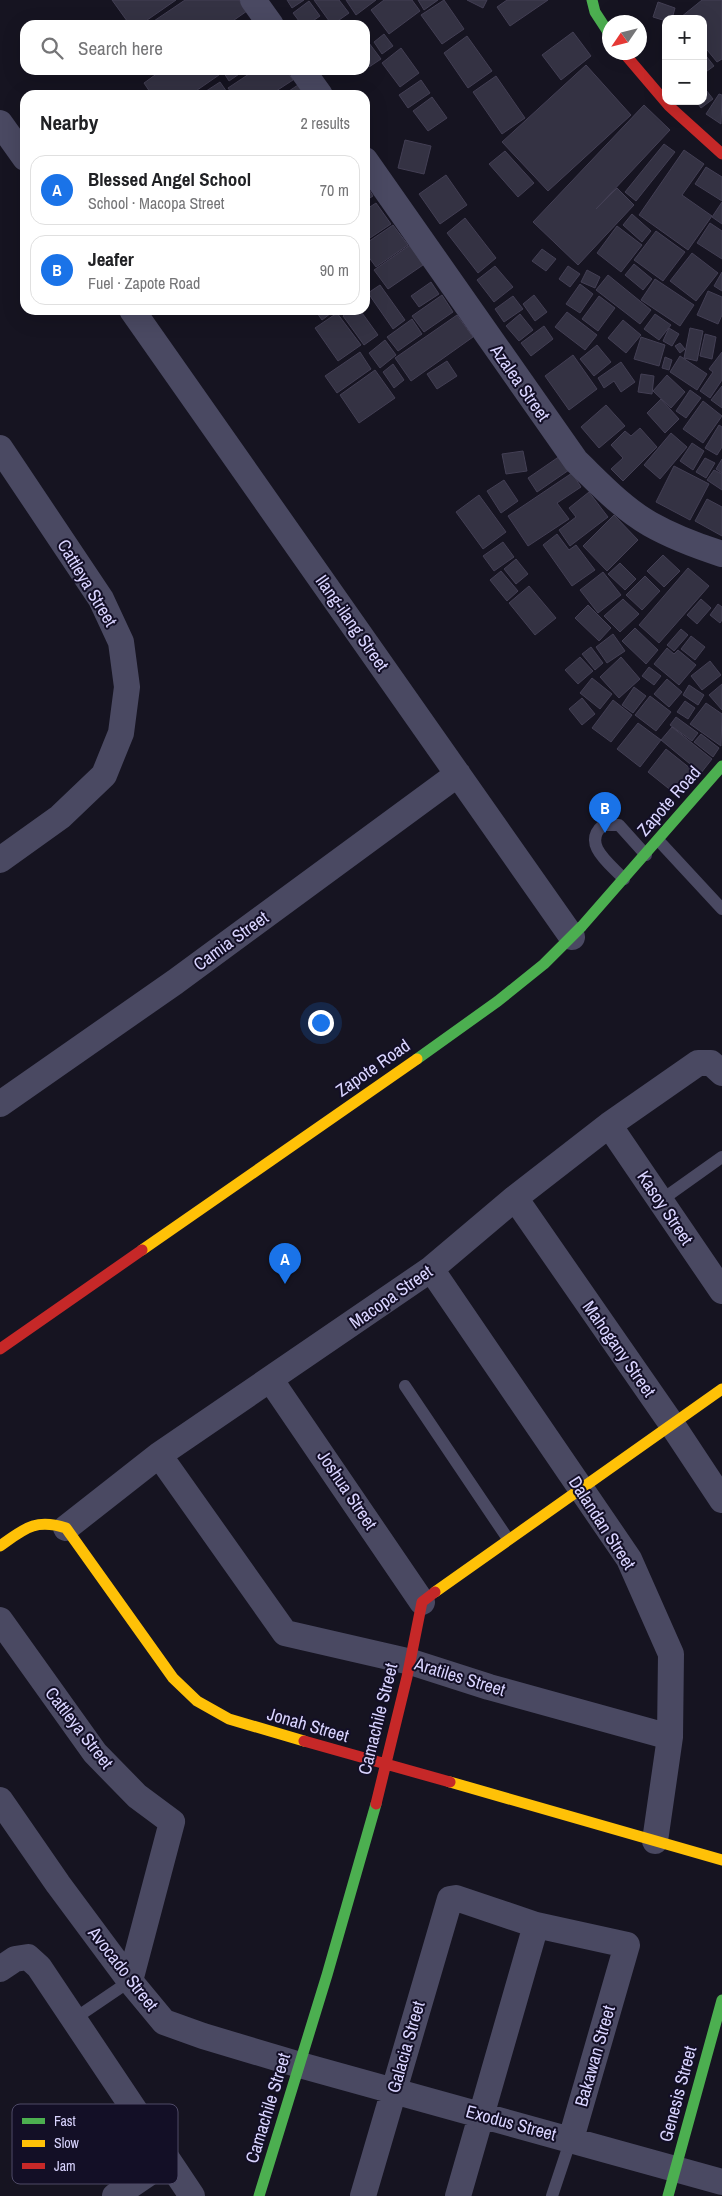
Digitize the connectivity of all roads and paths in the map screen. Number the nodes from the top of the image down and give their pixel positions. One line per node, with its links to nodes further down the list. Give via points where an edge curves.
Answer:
1 (253, 0): 3 (street)
2 (592, 0): 4 (street)
3 (267, 20)
4 (602, 23)
5 (629, 60): 10 (street, via 664,101)
6 (306, 75): 7 (street)
7 (316, 90)
8 (0, 123): 9 (street)
9 (20, 151)
10 (722, 154)
11 (370, 167): 14 (street, Azalea Street, via 576,461 609,493 649,524)
12 (136, 315): 16 (street, Ilang-ilang Street)
13 (0, 448): 19 (street, Cattleya Street, via 101,599 121,642 127,687 121,733 104,775 60,818)
14 (722, 554)
15 (722, 766): 17 (street, Zapote Road)
16 (458, 774): 22 (street, Ilang-ilang Street); 24 (street, Camia Street, via 175,982)
17 (658, 841): 18 (street, Zapote Road); 21 (lane)
18 (646, 855): 20 (street, Zapote Road); 20 (lane, via 619,825 611,823 598,830 594,837 595,845)
19 (0, 860)
20 (624, 879): 22 (street, Zapote Road)
21 (722, 909)
22 (572, 936): 31 (street, Zapote Road, via 544,964 498,1001)
23 (716, 1068): 25 (street, Macopa Street, via 698,1063)
24 (0, 1104)
25 (609, 1125): 27 (street, Macopa Street); 28 (street, Kasoy Street)
26 (722, 1157): 28 (lane)
27 (515, 1198): 29 (street, Macopa Street); 35 (street, Mahogany Street)
28 (660, 1201): 30 (street, Kasoy Street)
29 (431, 1269): 32 (street, Macopa Street); 37 (street, Dalandan Street)
30 (722, 1291)
31 (0, 1349)
32 (270, 1379): 36 (street, Macopa Street); 42 (street, Joshua Street)
33 (405, 1386): 40 (lane)
34 (722, 1389): 35 (street)
35 (671, 1423): 37 (street); 38 (street, Mahogany Street)
36 (159, 1455): 39 (street, Macopa Street); 44 (street, Aratiles Street, via 285,1633)
37 (580, 1488): 40 (street); 45 (street, Dalandan Street, via 629,1559 671,1654)
38 (722, 1500)
39 (66, 1528): 41 (street, via 53,1523 33,1523); 46 (street, Jonah Street, via 153,1652 197,1701 228,1719)
40 (508, 1539): 42 (street)
41 (0, 1546)
42 (422, 1602): 44 (street, Camachile Street)
43 (0, 1620): 52 (street, Cattleya Street, via 95,1753 137,1796 172,1822)
44 (411, 1662): 45 (street, Aratiles Street); 46 (street, Camachile Street)
45 (670, 1737): 48 (street, Dalandan Street)
46 (385, 1766): 48 (street, Jonah Street); 55 (street, Camachile Street)
47 (0, 1800): 52 (street, Avocado Street)
48 (655, 1841): 49 (street, Jonah Street)
49 (722, 1860)
50 (536, 1925): 56 (street, Galacia Street, via 456,1898 450,1899); 58 (street); 59 (street, Bakawan Street, via 628,1945)
51 (0, 1970): 54 (street, via 15,1959 28,1957 40,1967)
52 (130, 1981): 54 (lane); 55 (street, Avocado Street, via 164,2022)
53 (722, 2000): 60 (street, Genesis Street)
54 (74, 2019): 57 (street)
55 (300, 2065): 56 (street, Exodus Street); 66 (street, Camachile Street)
56 (393, 2090): 58 (street, Exodus Street); 67 (street, Galacia Street)
57 (131, 2104)
58 (481, 2114): 59 (street, Exodus Street); 68 (street)
59 (571, 2139): 60 (street, Exodus Street); 69 (lane, Bakawan Street)
60 (676, 2168): 62 (street, Exodus Street); 70 (street, Genesis Street)
61 (178, 2175): 65 (street)
62 (722, 2182)
63 (133, 2184): 64 (street)
64 (115, 2196)
65 (192, 2196)
66 (259, 2196)
67 (363, 2196)
68 (458, 2196)
69 (552, 2196)
70 (668, 2196)

